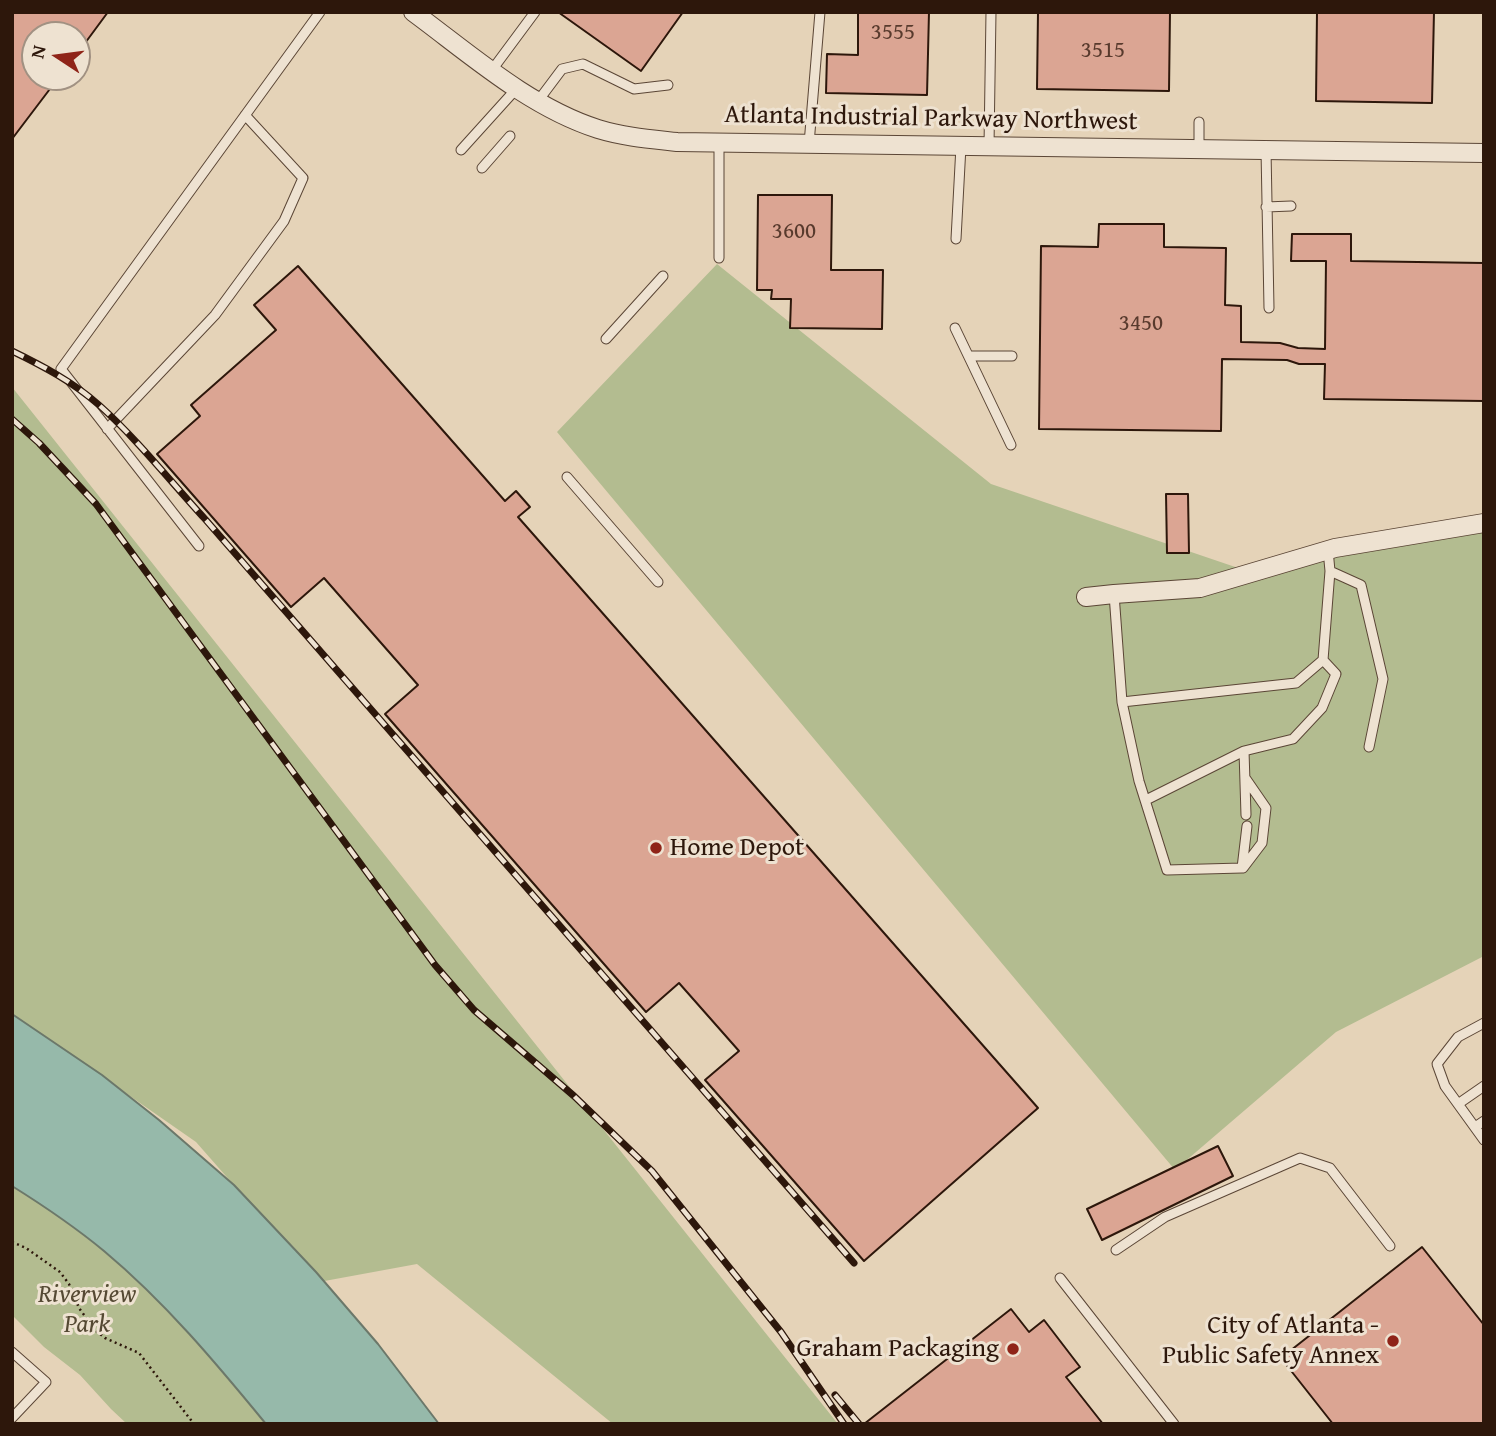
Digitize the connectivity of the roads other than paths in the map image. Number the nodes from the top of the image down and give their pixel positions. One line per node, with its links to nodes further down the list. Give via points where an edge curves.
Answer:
1 (320, 12): 10 (lane)
2 (413, 12): 6 (street, Atlanta Industrial Parkway Northwest)
3 (535, 12): 6 (lane)
4 (820, 12): 14 (lane)
5 (991, 12): 16 (lane)
6 (492, 70): 8 (street, Atlanta Industrial Parkway Northwest)
7 (668, 85): 9 (lane, via 634,89 583,64 562,69)
8 (517, 88): 9 (street, Atlanta Industrial Parkway Northwest); 17 (lane)
9 (538, 101): 13 (street, Atlanta Industrial Parkway Northwest, via 598,129 637,138)
10 (245, 115): 32 (lane, via 61,369); 32 (lane, via 303,177 284,221 215,315)
11 (1199, 122): 18 (lane)
12 (510, 136): 21 (lane)
13 (719, 143): 14 (street, Atlanta Industrial Parkway Northwest); 25 (lane)
14 (809, 144): 15 (street, Atlanta Industrial Parkway Northwest)
15 (961, 146): 16 (street, Atlanta Industrial Parkway Northwest); 24 (lane)
16 (989, 146): 18 (street, Atlanta Industrial Parkway Northwest)
17 (461, 149)
18 (1199, 149): 19 (street, Atlanta Industrial Parkway Northwest)
19 (1266, 150): 20 (street, Atlanta Industrial Parkway Northwest); 23 (lane)
20 (1484, 153)
21 (482, 168)
22 (1291, 206): 23 (lane)
23 (1266, 207): 27 (lane)
24 (956, 239)
25 (719, 258)
26 (663, 276): 29 (lane)
27 (1269, 308)
28 (955, 328): 30 (lane)
29 (606, 339)
30 (969, 356): 31 (lane); 33 (lane)
31 (1012, 356)
32 (107, 429): 36 (lane)
33 (1011, 445)
34 (567, 477): 39 (lane)
35 (1484, 523): 37 (street)
36 (199, 546)
37 (1328, 550): 38 (lane); 40 (street, via 1200,588)
38 (1331, 571): 42 (lane); 44 (lane, via 1361,585 1383,679)
39 (658, 582)
40 (1114, 594): 41 (street); 43 (lane)
41 (1086, 597)
42 (1323, 660): 43 (lane, via 1296,683); 45 (lane, via 1336,674 1322,708 1293,739)
43 (1122, 702): 47 (lane)
44 (1369, 747)
45 (1244, 751): 46 (lane); 47 (lane)
46 (1245, 778): 48 (lane); 50 (lane, via 1266,807 1262,844)
47 (1146, 800): 50 (lane, via 1167,870)
48 (1246, 815)
49 (1247, 826): 50 (lane)
50 (1242, 868)
51 (1484, 1023): 53 (lane, via 1458,1037 1437,1064)
52 (1484, 1086): 53 (lane)
53 (1458, 1104): 55 (lane)
54 (1484, 1121): 55 (lane)
55 (1475, 1127): 56 (lane)
56 (1484, 1140)
57 (1390, 1246): 58 (lane, via 1330,1168 1300,1158 1165,1217)
58 (1116, 1250)
59 (1060, 1278): 62 (lane)
60 (12, 1352): 61 (lane, via 46,1382)
61 (12, 1418)
62 (1174, 1424)

